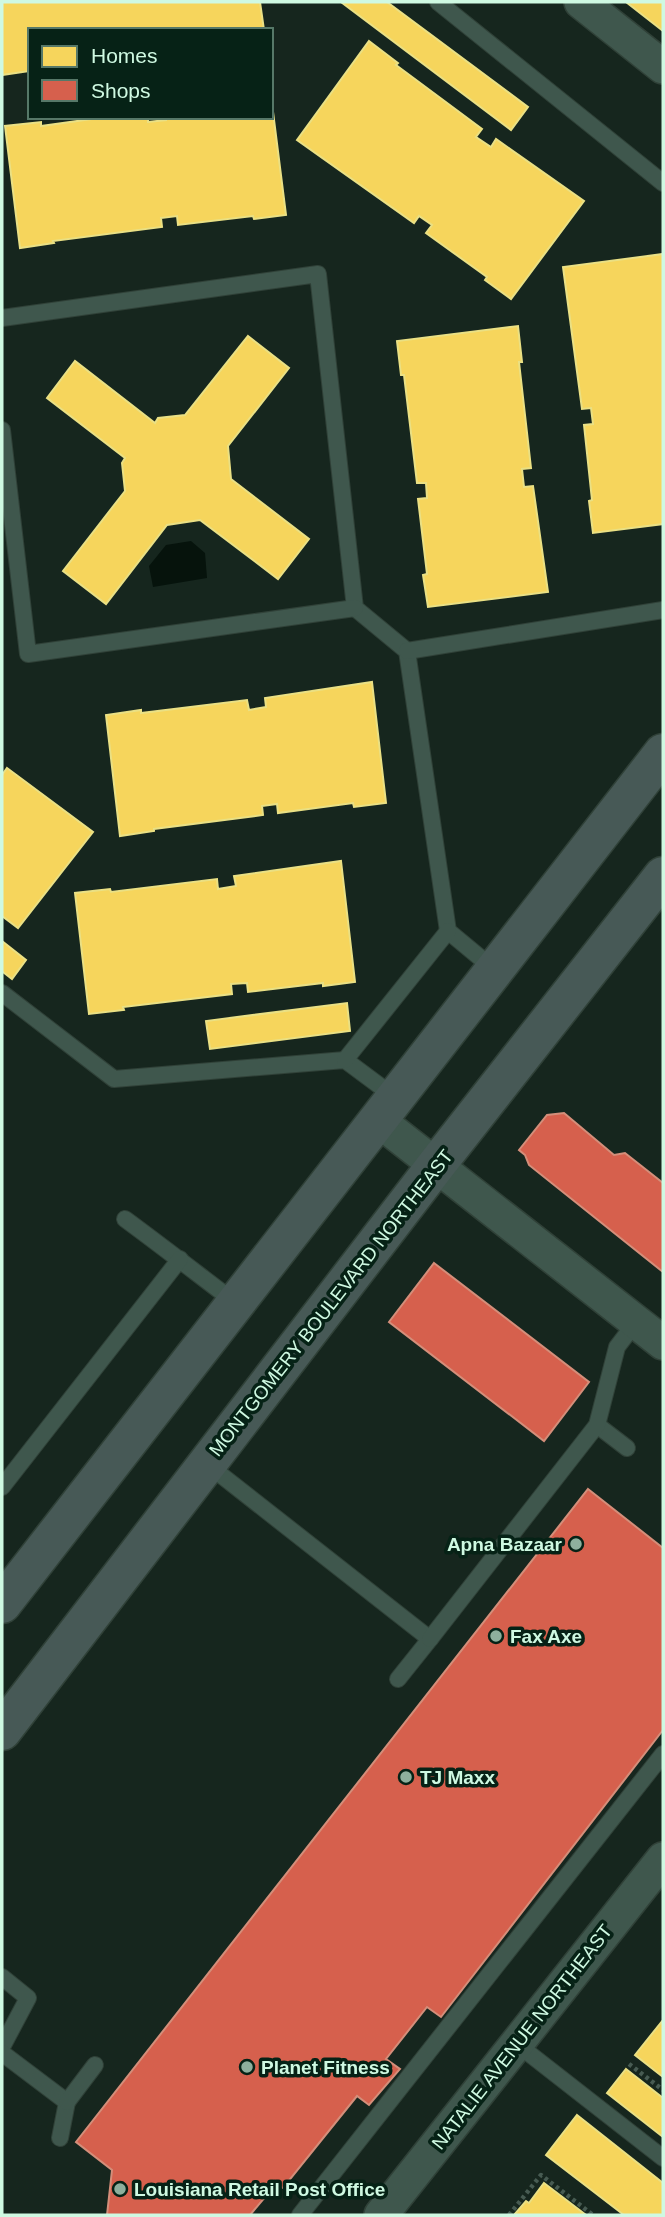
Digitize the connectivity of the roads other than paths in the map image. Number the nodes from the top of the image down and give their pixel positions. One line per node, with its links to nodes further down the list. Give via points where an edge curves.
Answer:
1 (438, 2): 4 (lane)
2 (581, 2): 3 (street)
3 (663, 67)
4 (663, 183)
5 (2, 318): 7 (lane, via 318,274)
6 (2, 430): 7 (lane, via 28,654)
7 (355, 608): 9 (lane)
8 (663, 610): 9 (lane)
9 (407, 651): 12 (lane)
10 (663, 753): 13 (main road)
11 (663, 876): 17 (main road, MONTGOMERY BOULEVARD NORTHEAST)
12 (447, 931): 13 (lane); 15 (lane)
13 (495, 970): 16 (main road)
14 (2, 993): 15 (lane, via 114,1079)
15 (345, 1060): 16 (lane)
16 (387, 1109): 17 (street); 20 (main road)
17 (437, 1164): 21 (street); 25 (main road, MONTGOMERY BOULEVARD NORTHEAST)
18 (125, 1219): 19 (lane)
19 (180, 1259): 20 (lane); 26 (lane)
20 (236, 1303): 27 (main road)
21 (636, 1322): 22 (street); 23 (lane, via 617,1347)
22 (663, 1343)
23 (597, 1425): 24 (lane); 28 (lane)
24 (627, 1448)
25 (207, 1464): 28 (lane); 30 (main road, MONTGOMERY BOULEVARD NORTHEAST)
26 (2, 1487)
27 (2, 1604)
28 (430, 1639): 29 (lane)
29 (398, 1679)
30 (2, 1731)
31 (663, 1754): 41 (lane)
32 (663, 1859): 34 (street, NATALIE AVENUE NORTHEAST)
33 (2, 1977): 35 (lane, via 29,1998)
34 (517, 2044): 40 (lane); 42 (street, NATALIE AVENUE NORTHEAST)
35 (2, 2047)
36 (2, 2053): 38 (lane)
37 (94, 2065): 38 (lane)
38 (67, 2102): 39 (lane)
39 (60, 2138)
40 (663, 2158)
41 (300, 2215)
42 (381, 2215)

